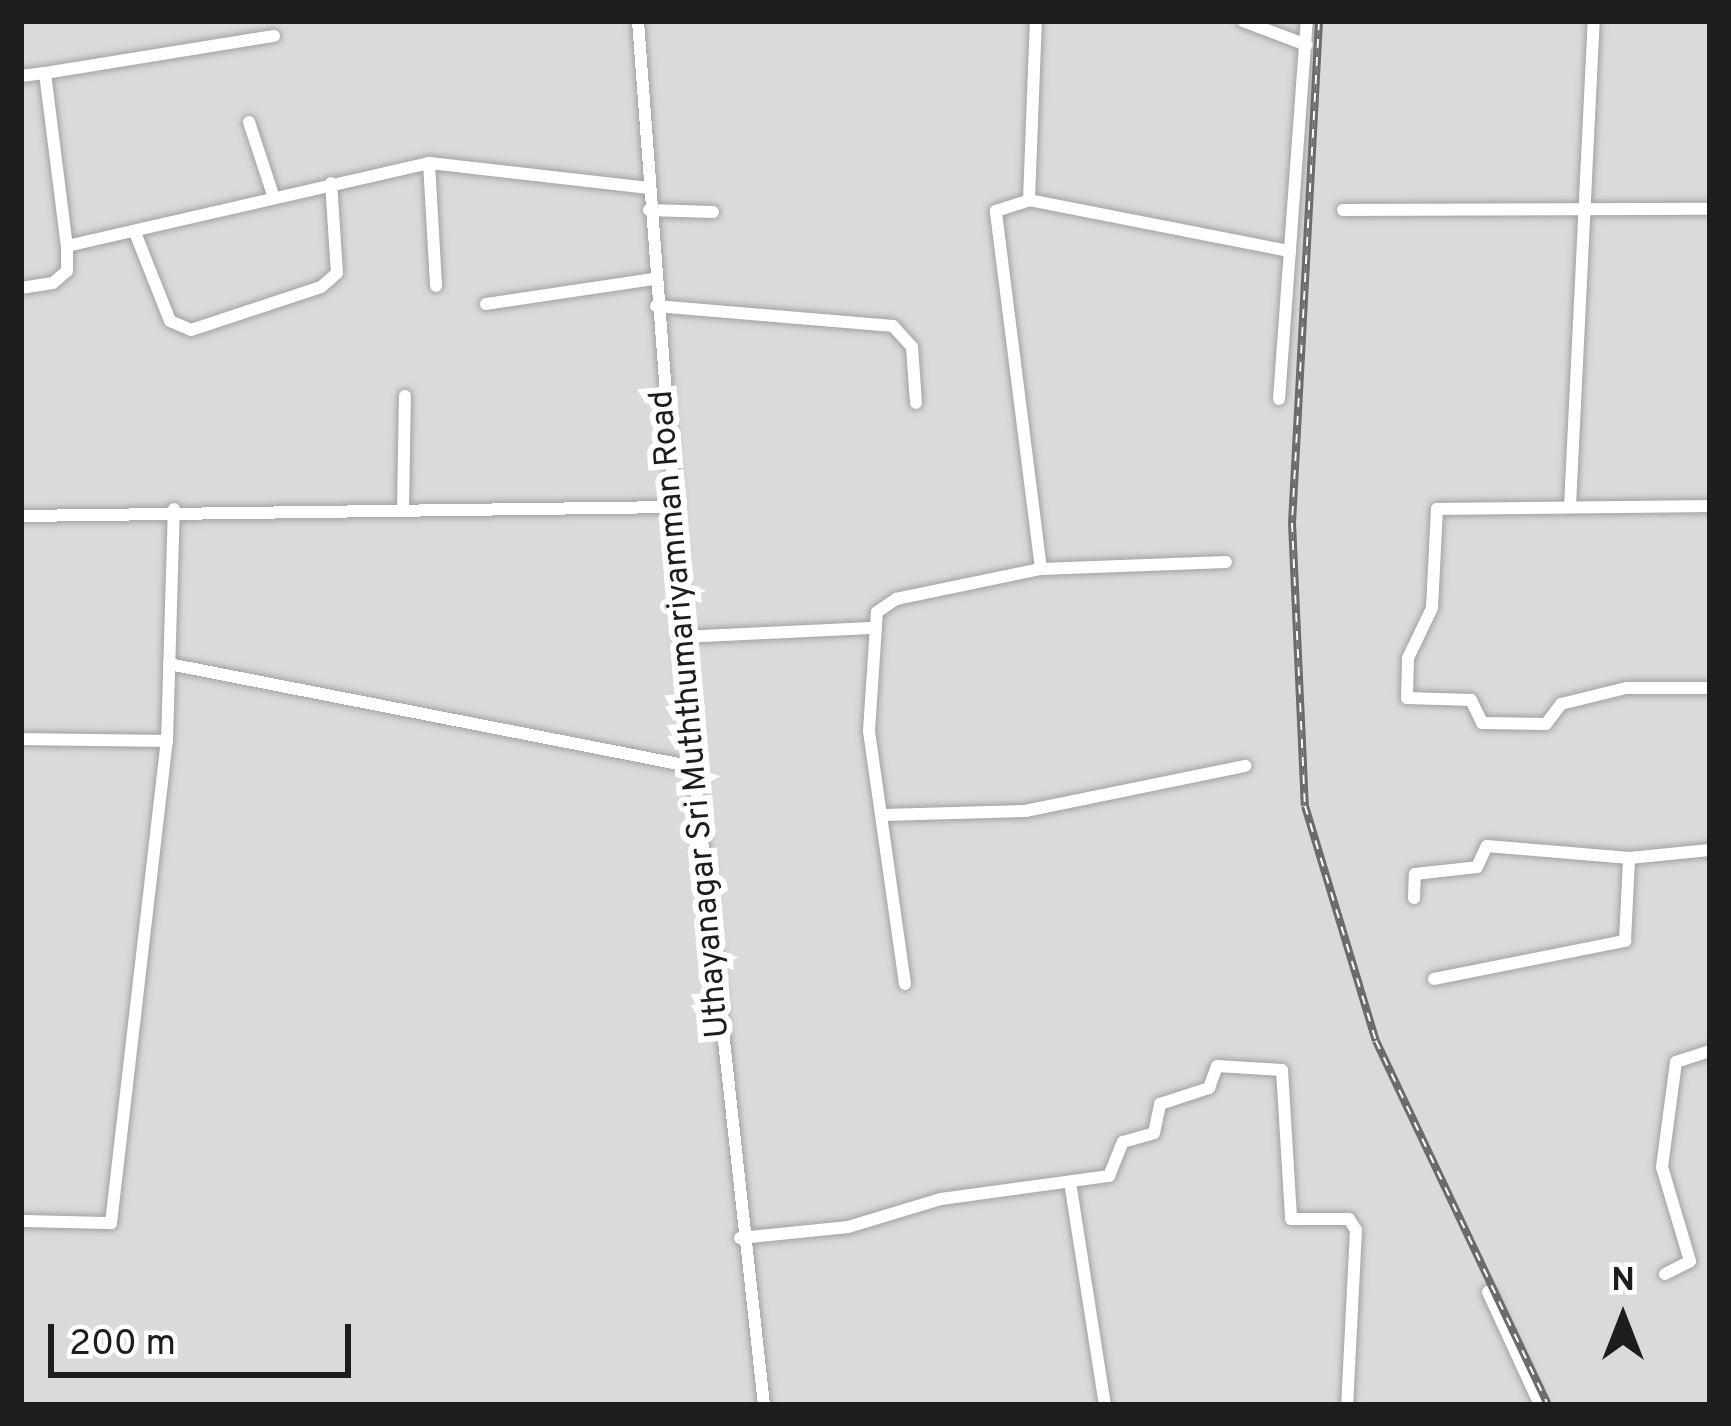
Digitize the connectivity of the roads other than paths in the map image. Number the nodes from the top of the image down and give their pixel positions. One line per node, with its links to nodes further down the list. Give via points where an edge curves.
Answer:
1 (638, 21): 13 (street, Uthayanagar Sri Muththumariyamman Road)
2 (1036, 21): 15 (street)
3 (1243, 21): 7 (street)
4 (1306, 21): 7 (street)
5 (1594, 21): 20 (street)
6 (274, 36): 8 (street)
7 (1306, 45): 23 (street)
8 (45, 73): 9 (street); 22 (street)
9 (21, 76)
10 (250, 122): 14 (street)
11 (429, 163): 12 (street); 13 (street); 25 (street)
12 (331, 183): 14 (street); 21 (street, via 337,273 321,287 191,330 170,321)
13 (648, 188): 17 (street, Uthayanagar Sri Muththumariyamman Road)
14 (274, 198): 21 (street)
15 (1029, 200): 23 (street); 39 (street, via 1004,204 994,223)
16 (1710, 209): 20 (street)
17 (650, 210): 19 (street); 24 (street, Uthayanagar Sri Muththumariyamman Road)
18 (1343, 210): 20 (street)
19 (712, 212)
20 (1589, 212): 32 (street)
21 (136, 235): 22 (street)
22 (67, 246): 26 (street, via 67,271 53,284)
23 (1290, 251): 30 (street)
24 (654, 279): 27 (street); 28 (street, Uthayanagar Sri Muththumariyamman Road)
25 (436, 286)
26 (21, 288)
27 (486, 304)
28 (656, 306): 31 (street, via 893,326 912,347); 34 (street, Uthayanagar Sri Muththumariyamman Road)
29 (405, 396): 35 (street)
30 (1279, 398)
31 (916, 403)
32 (1570, 506): 33 (street); 43 (street, via 1437,509 1432,608 1408,658 1407,698 1471,700 1482,723 1546,724 1561,704 1626,688)
33 (1710, 506)
34 (671, 507): 35 (street); 41 (street, Uthayanagar Sri Muththumariyamman Road)
35 (403, 508): 36 (street)
36 (174, 509): 37 (street); 42 (street)
37 (21, 516)
38 (1226, 562): 39 (street)
39 (1041, 569): 40 (street, via 896,599)
40 (870, 628): 41 (street); 48 (street, via 869,731)
41 (682, 637): 47 (street, Uthayanagar Sri Muththumariyamman Road)
42 (170, 664): 45 (street); 47 (street)
43 (1710, 688)
44 (21, 739): 45 (street)
45 (167, 741): 56 (street, via 111,1223)
46 (1245, 766): 48 (street, via 1024,811)
47 (694, 767): 57 (street, Uthayanagar Sri Muththumariyamman Road)
48 (883, 815): 53 (street)
49 (1710, 850): 50 (street)
50 (1629, 857): 51 (street, via 1487,846 1477,867 1414,874); 52 (street, via 1625,941)
51 (1414, 898)
52 (1434, 979)
53 (905, 984)
54 (1710, 1051): 58 (street, via 1676,1062 1662,1167 1690,1261)
55 (1070, 1182): 57 (street, via 941,1199 848,1227); 61 (street); 62 (street, via 1116,1171 1123,1142 1154,1133 1160,1104 1209,1088 1217,1066 1282,1070 1291,1219 1331,1216 1356,1230)
56 (21, 1221)
57 (740, 1238): 60 (street, Uthayanagar Sri Muththumariyamman Road)
58 (1665, 1274)
59 (1488, 1292): 63 (street)
60 (764, 1405)
61 (1105, 1405)
62 (1347, 1405)
63 (1540, 1405)

